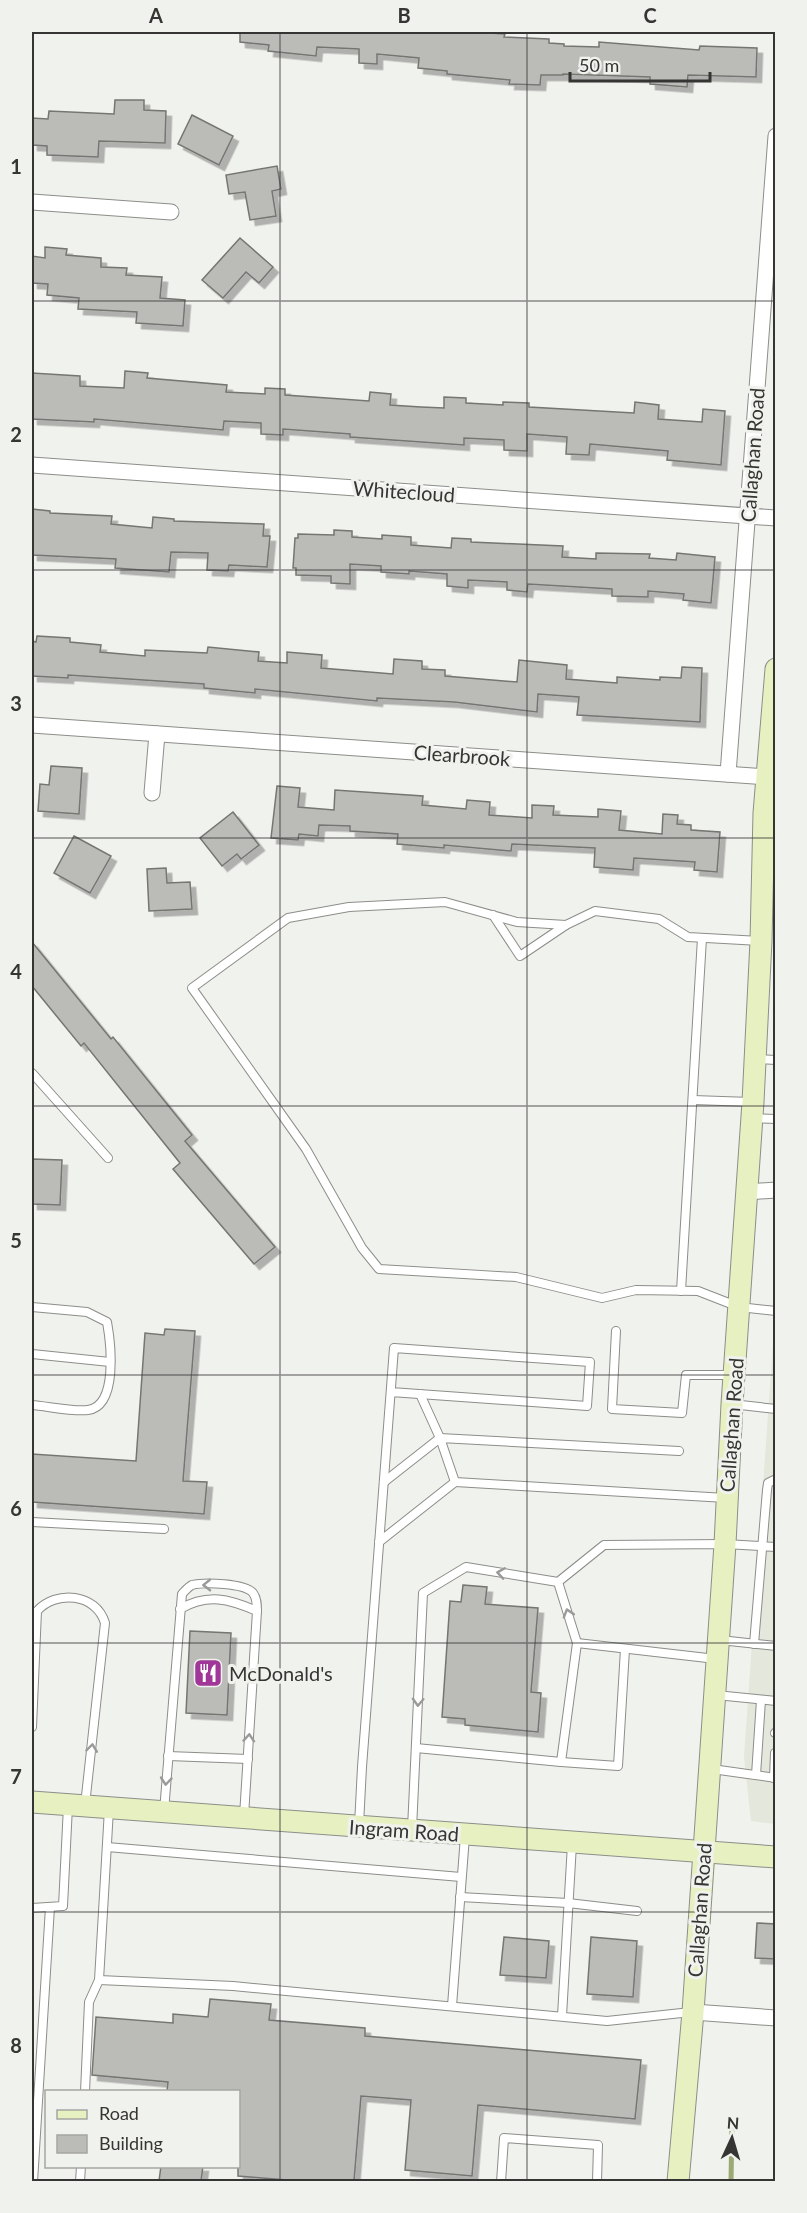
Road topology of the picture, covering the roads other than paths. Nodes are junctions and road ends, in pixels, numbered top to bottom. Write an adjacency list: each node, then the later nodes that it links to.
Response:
1 (776, 136): 5 (street, Callaghan Road)
2 (32, 202): 3 (street)
3 (171, 212)
4 (32, 465): 5 (street, Whitecloud)
5 (748, 516): 6 (street, Whitecloud); 10 (street, Callaghan Road)
6 (776, 518)
7 (776, 669): 11 (main road, Callaghan Road)
8 (32, 725): 9 (street, Clearbrook)
9 (157, 734): 10 (street, Clearbrook); 12 (street)
10 (728, 774): 11 (street, Clearbrook)
11 (771, 776): 13 (main road, Callaghan Road)
12 (152, 793)
13 (770, 812): 17 (main road, Callaghan Road)
14 (493, 915): 15 (lane); 15 (lane); 26 (lane)
15 (566, 926): 16 (lane)
16 (702, 938): 17 (lane); 20 (lane)
17 (761, 941): 18 (main road, Callaghan Road)
18 (765, 1060): 21 (main road, Callaghan Road)
19 (32, 1073): 23 (lane)
20 (693, 1100): 21 (lane); 26 (lane)
21 (752, 1110): 22 (lane); 25 (main road, Callaghan Road)
22 (776, 1119)
23 (108, 1158)
24 (776, 1190): 25 (street)
25 (747, 1192): 28 (main road, Callaghan Road)
26 (681, 1291): 28 (lane)
27 (32, 1307): 32 (lane)
28 (739, 1307): 29 (lane); 33 (main road, Callaghan Road)
29 (776, 1311)
30 (616, 1331): 33 (lane)
31 (32, 1354): 32 (lane)
32 (110, 1362): 37 (lane)
33 (734, 1375): 36 (main road, Callaghan Road)
34 (391, 1392): 35 (lane); 35 (lane); 42 (lane)
35 (420, 1394): 39 (lane)
36 (732, 1404): 38 (lane); 45 (main road, Callaghan Road)
37 (32, 1405)
38 (776, 1409)
39 (440, 1438): 40 (lane); 42 (lane); 43 (lane)
40 (679, 1451)
41 (776, 1479): 44 (lane)
42 (384, 1482): 48 (lane)
43 (455, 1482): 45 (lane); 48 (lane)
44 (771, 1490): 50 (lane)
45 (726, 1498): 49 (main road, Callaghan Road)
46 (32, 1521): 47 (lane)
47 (164, 1529)
48 (379, 1542): 77 (lane)
49 (725, 1544): 50 (lane); 52 (lane); 59 (main road, Callaghan Road)
50 (761, 1546): 51 (lane); 56 (lane)
51 (776, 1548)
52 (558, 1582): 55 (lane, one-way to 52); 64 (lane, one-way to 64)
53 (180, 1609): 54 (lane); 54 (lane, one-way to 53); 66 (lane)
54 (257, 1611): 67 (lane, one-way to 54)
55 (577, 1643): 58 (lane); 68 (lane)
56 (754, 1644): 57 (lane); 59 (lane)
57 (776, 1646)
58 (625, 1648): 59 (lane); 68 (lane)
59 (718, 1650): 60 (main road, Callaghan Road)
60 (714, 1695): 61 (lane); 69 (main road, Callaghan Road)
61 (761, 1700): 62 (lane); 70 (lane)
62 (776, 1701)
63 (32, 1727): 73 (lane, one-way to 63)
64 (416, 1748): 68 (lane); 78 (lane)
65 (775, 1753): 71 (lane)
66 (168, 1756): 67 (lane); 75 (lane, one-way to 75)
67 (248, 1759): 76 (lane)
68 (561, 1762)
69 (709, 1768): 70 (lane); 82 (main road, Callaghan Road)
70 (756, 1775): 71 (lane)
71 (775, 1778)
72 (32, 1802): 73 (main road, Ingram Road)
73 (76, 1805): 74 (main road, Ingram Road); 87 (lane)
74 (109, 1808): 75 (main road, Ingram Road); 81 (lane)
75 (164, 1812): 76 (main road, Ingram Road)
76 (244, 1818): 77 (main road, Ingram Road)
77 (359, 1826): 78 (main road, Ingram Road)
78 (412, 1830): 79 (main road, Ingram Road)
79 (465, 1834): 80 (main road, Ingram Road); 84 (lane)
80 (572, 1842): 82 (main road, Ingram Road); 86 (lane)
81 (107, 1848): 84 (lane); 90 (lane)
82 (703, 1852): 83 (main road, Ingram Road); 92 (main road, Callaghan Road)
83 (776, 1857)
84 (461, 1877): 85 (lane)
85 (460, 1897): 86 (lane); 91 (lane)
86 (568, 1903): 89 (lane); 93 (lane)
87 (50, 1907): 88 (lane); 96 (lane)
88 (32, 1908)
89 (637, 1911)
90 (99, 1980): 91 (lane); 95 (lane)
91 (452, 2006): 93 (lane)
92 (693, 2012): 93 (lane); 94 (street); 99 (main road, Callaghan Road)
93 (562, 2016)
94 (776, 2018)
95 (85, 2090)
96 (33, 2181)
97 (501, 2181): 98 (lane)
98 (597, 2181)
99 (678, 2181)

